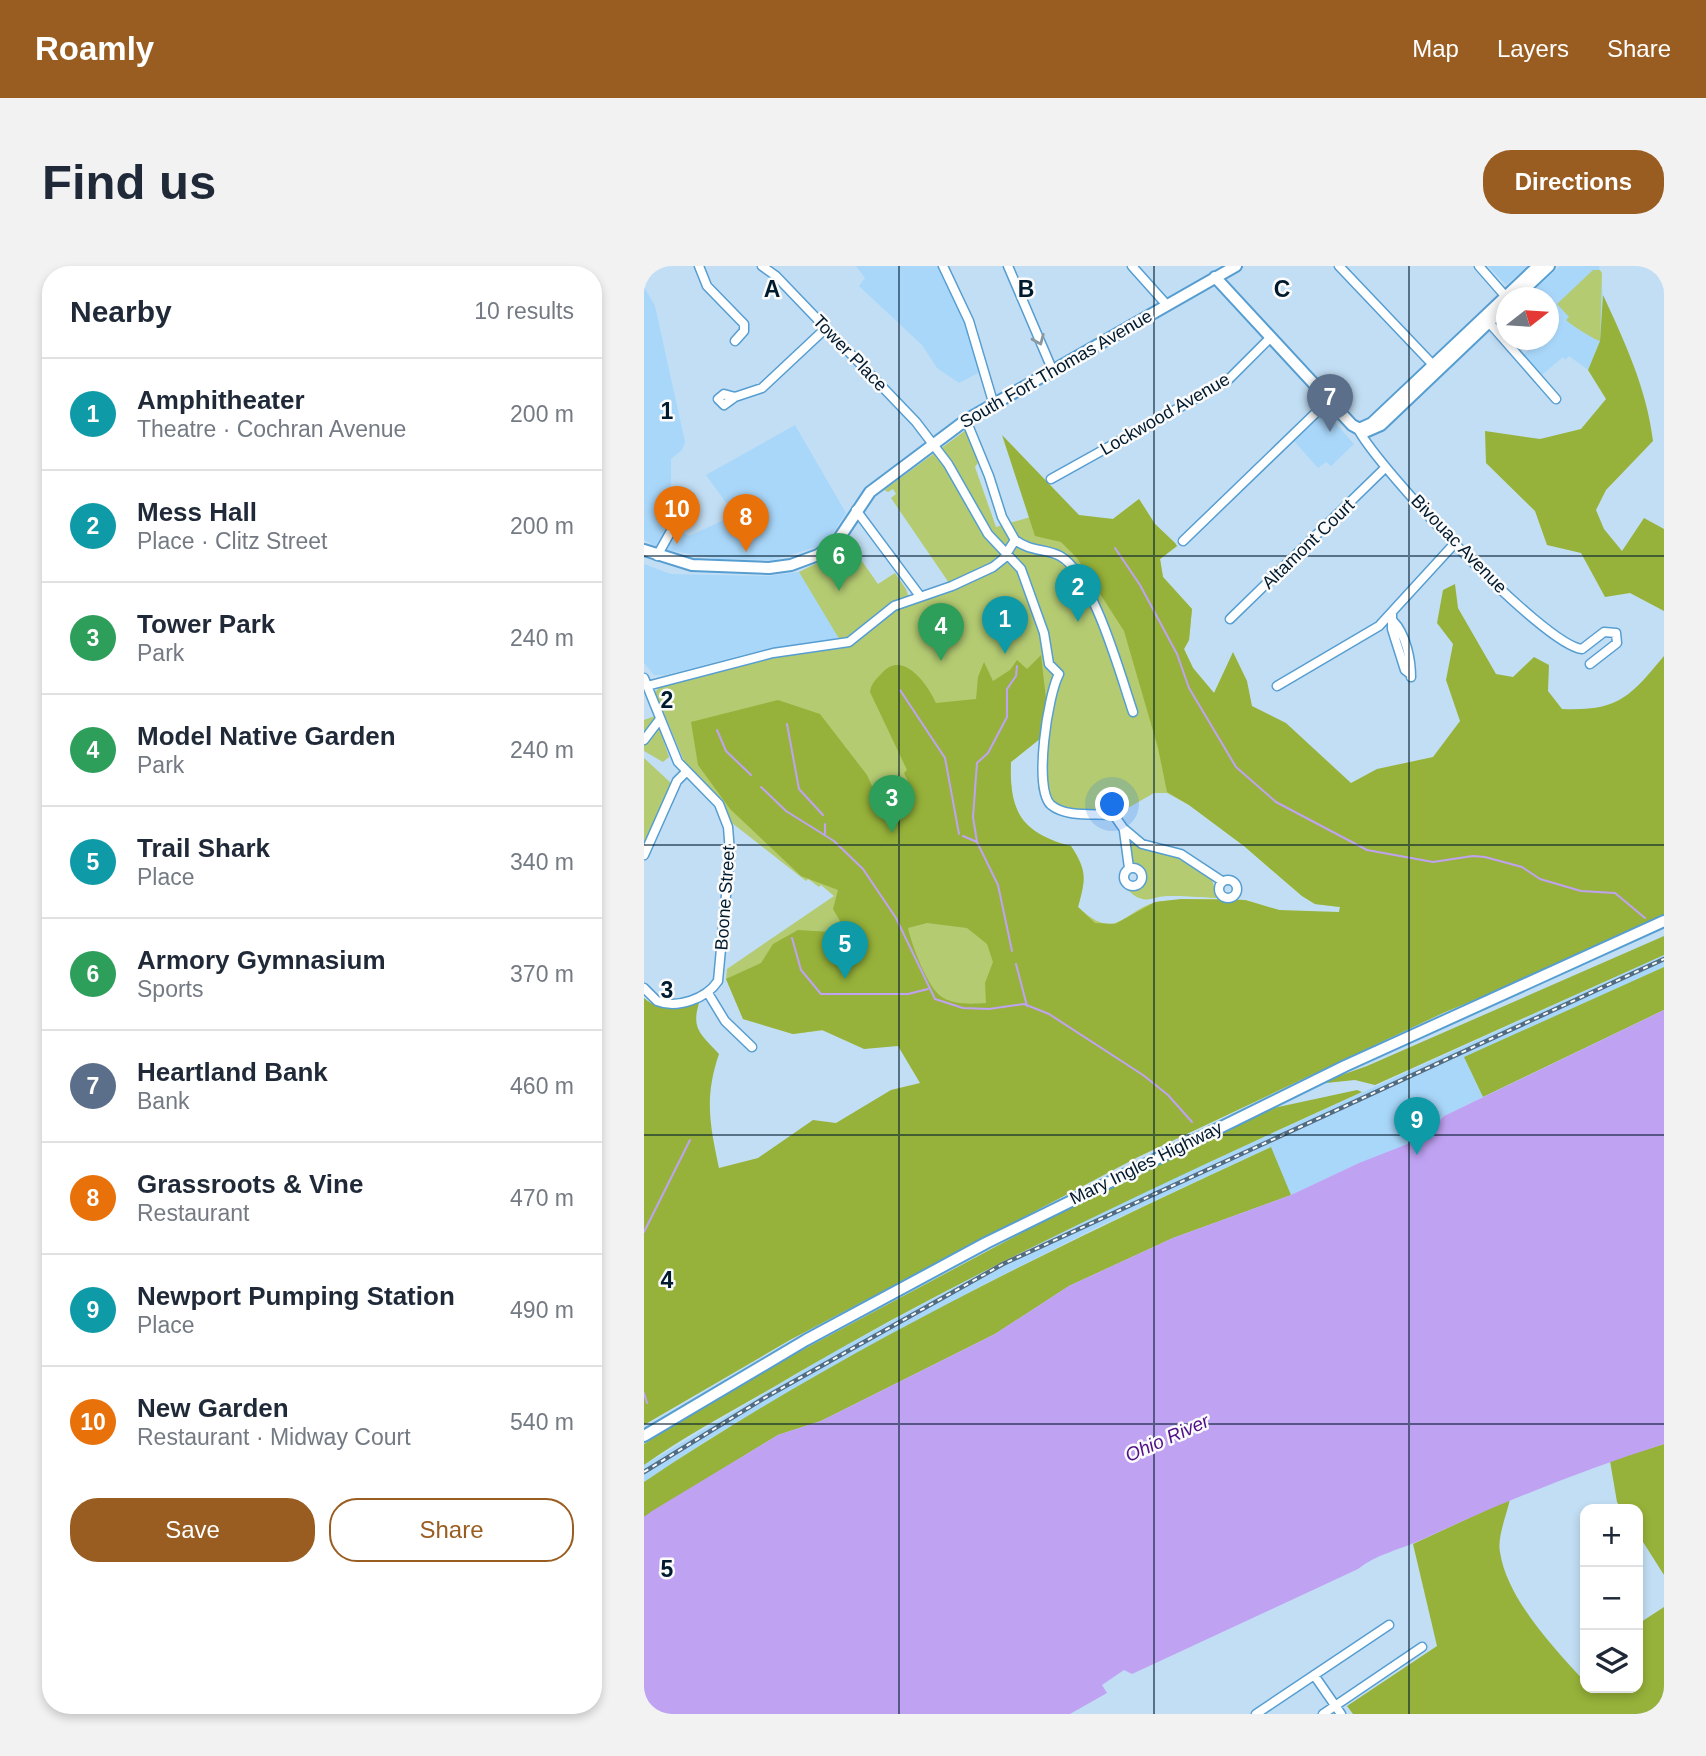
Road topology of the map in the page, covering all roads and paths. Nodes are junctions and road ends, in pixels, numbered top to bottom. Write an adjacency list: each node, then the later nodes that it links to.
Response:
1 (699, 266): 20 (street)
2 (762, 266): 18 (street, Tower Place)
3 (943, 266): 26 (street)
4 (1008, 266): 22 (street, one-way to 22)
5 (1132, 266): 15 (street)
6 (1236, 266): 11 (main road, South Fort Thomas Avenue)
7 (1339, 266): 21 (street)
8 (1479, 266): 12 (street)
9 (1538, 266): 13 (main road)
10 (1549, 266): 14 (main road)
11 (1215, 277): 15 (main road, South Fort Thomas Avenue); 19 (main road)
12 (1498, 287)
13 (1520, 287)
14 (1524, 287)
15 (1166, 304): 22 (main road, South Fort Thomas Avenue)
16 (1496, 311): 17 (main road)
17 (1487, 319): 21 (main road); 24 (street)
18 (825, 329): 23 (street); 29 (street, Tower Place)
19 (1270, 338): 25 (main road); 31 (street, Lockwood Avenue)
20 (735, 341)
21 (1436, 368): 28 (main road)
22 (1052, 369): 26 (main road, South Fort Thomas Avenue)
23 (735, 397)
24 (1556, 398)
25 (1329, 400): 28 (main road); 35 (street)
26 (993, 402): 27 (main road, South Fort Thomas Avenue)
27 (966, 420): 29 (main road, South Fort Thomas Avenue); 34 (street)
28 (1358, 429): 30 (street, Bivouac Avenue)
29 (934, 445): 33 (main road, South Fort Thomas Avenue); 38 (street, Tower Place)
30 (1385, 468): 36 (street, Bivouac Avenue); 42 (street, Altamont Court)
31 (1051, 479)
32 (690, 498): 39 (street)
33 (856, 510): 39 (main road, South Fort Thomas Avenue); 40 (street)
34 (1015, 540): 38 (street); 47 (street)
35 (1183, 541)
36 (1456, 542): 41 (street); 43 (street, Bivouac Avenue)
37 (644, 550): 39 (main road, South Fort Thomas Avenue)
38 (1005, 553): 40 (street); 51 (street, Tower Place)
39 (657, 556)
40 (920, 596): 45 (street)
41 (1393, 618): 44 (street); 46 (street)
42 (1230, 619)
43 (1590, 664)
44 (1411, 676)
45 (645, 682): 48 (street)
46 (1277, 686)
47 (1132, 712)
48 (660, 719): 49 (street); 50 (street)
49 (644, 740)
50 (685, 773): 52 (street); 57 (street, Boone Street)
51 (1123, 828): 53 (street); 54 (street)
52 (644, 855)
53 (1129, 868)
54 (1222, 881)
55 (1664, 921): 59 (main road, Mary Ingles Highway)
56 (644, 988): 57 (street)
57 (708, 993): 58 (street)
58 (752, 1047)
59 (644, 1436)
60 (1389, 1625): 62 (street)
61 (1422, 1647): 63 (street)
62 (1314, 1675): 63 (street); 64 (street)
63 (1334, 1706): 65 (street); 66 (street)
64 (1256, 1714)
65 (1323, 1714)
66 (1341, 1714)

